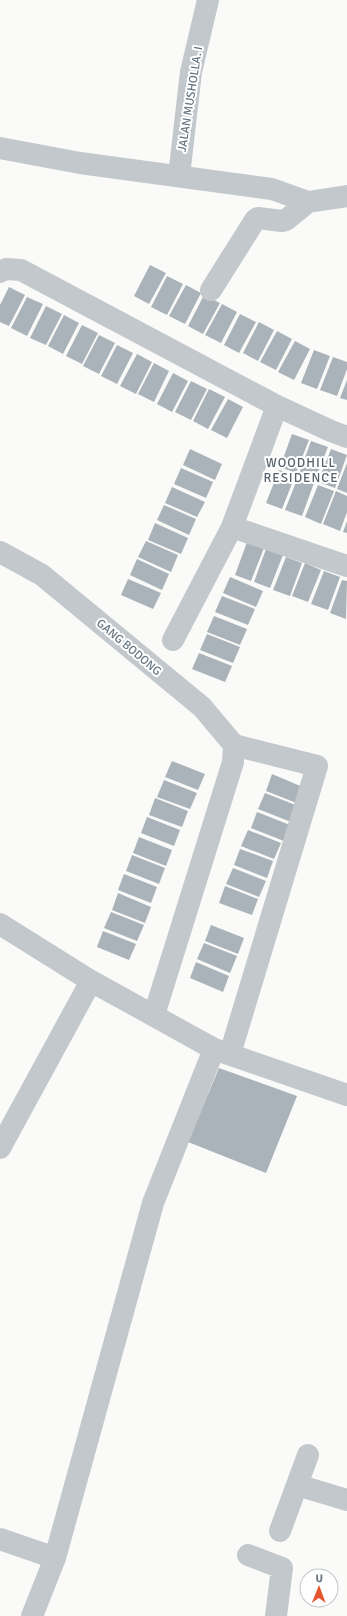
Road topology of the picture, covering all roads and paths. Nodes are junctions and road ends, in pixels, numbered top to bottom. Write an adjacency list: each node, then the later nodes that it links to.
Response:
1 (208, 0): 3 (street, JALAN MUSHOLLA. I)
2 (0, 148): 3 (street)
3 (179, 176): 5 (street)
4 (347, 196): 5 (street)
5 (308, 202): 7 (street)
6 (0, 272): 8 (street)
7 (211, 290)
8 (277, 406): 9 (street); 10 (street)
9 (347, 437)
10 (232, 527): 12 (street); 13 (street)
11 (0, 552): 14 (street, GANG BODONG)
12 (347, 566)
13 (173, 640)
14 (233, 754): 17 (street); 18 (street)
15 (0, 924): 16 (street)
16 (91, 981): 17 (street); 20 (street)
17 (154, 1015): 18 (street)
18 (222, 1052): 19 (street); 27 (street)
19 (347, 1095)
20 (0, 1148)
21 (308, 1455): 22 (street)
22 (298, 1485): 23 (street); 24 (street)
23 (347, 1500)
24 (280, 1531)
25 (0, 1539): 27 (street)
26 (248, 1555): 29 (street)
27 (55, 1558): 28 (street)
28 (32, 1616)
29 (276, 1616)

